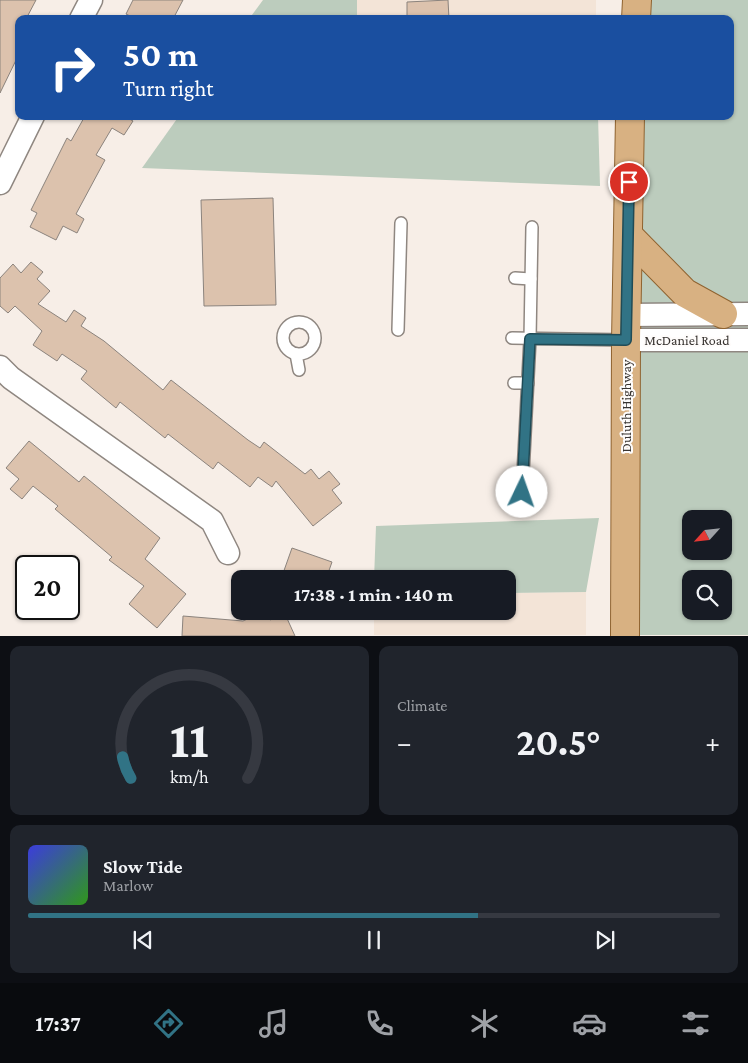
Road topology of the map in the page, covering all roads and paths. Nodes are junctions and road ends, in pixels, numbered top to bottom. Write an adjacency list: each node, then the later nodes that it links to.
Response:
1 (90, 0): 3 (street)
2 (637, 0): 4 (main road)
3 (83, 15)
4 (636, 15)
5 (31, 120): 7 (street)
6 (630, 120): 10 (main road, Duluth Highway)
7 (0, 183)
8 (401, 223): 15 (lane)
9 (532, 227): 12 (lane)
10 (628, 235): 13 (main road); 14 (main road, Duluth Highway)
11 (515, 278): 12 (lane)
12 (531, 278): 17 (lane)
13 (736, 314): 14 (street, McDaniel Road)
14 (626, 327): 17 (lane); 18 (street, McDaniel Road); 26 (main road, Duluth Highway)
15 (398, 330)
16 (512, 338): 17 (lane)
17 (530, 339): 23 (lane)
18 (748, 340)
19 (296, 354): 19 (lane); 21 (lane)
20 (0, 367): 25 (street)
21 (299, 370)
22 (514, 382): 23 (lane)
23 (528, 383): 24 (lane)
24 (522, 492)
25 (228, 553)
26 (625, 636)

